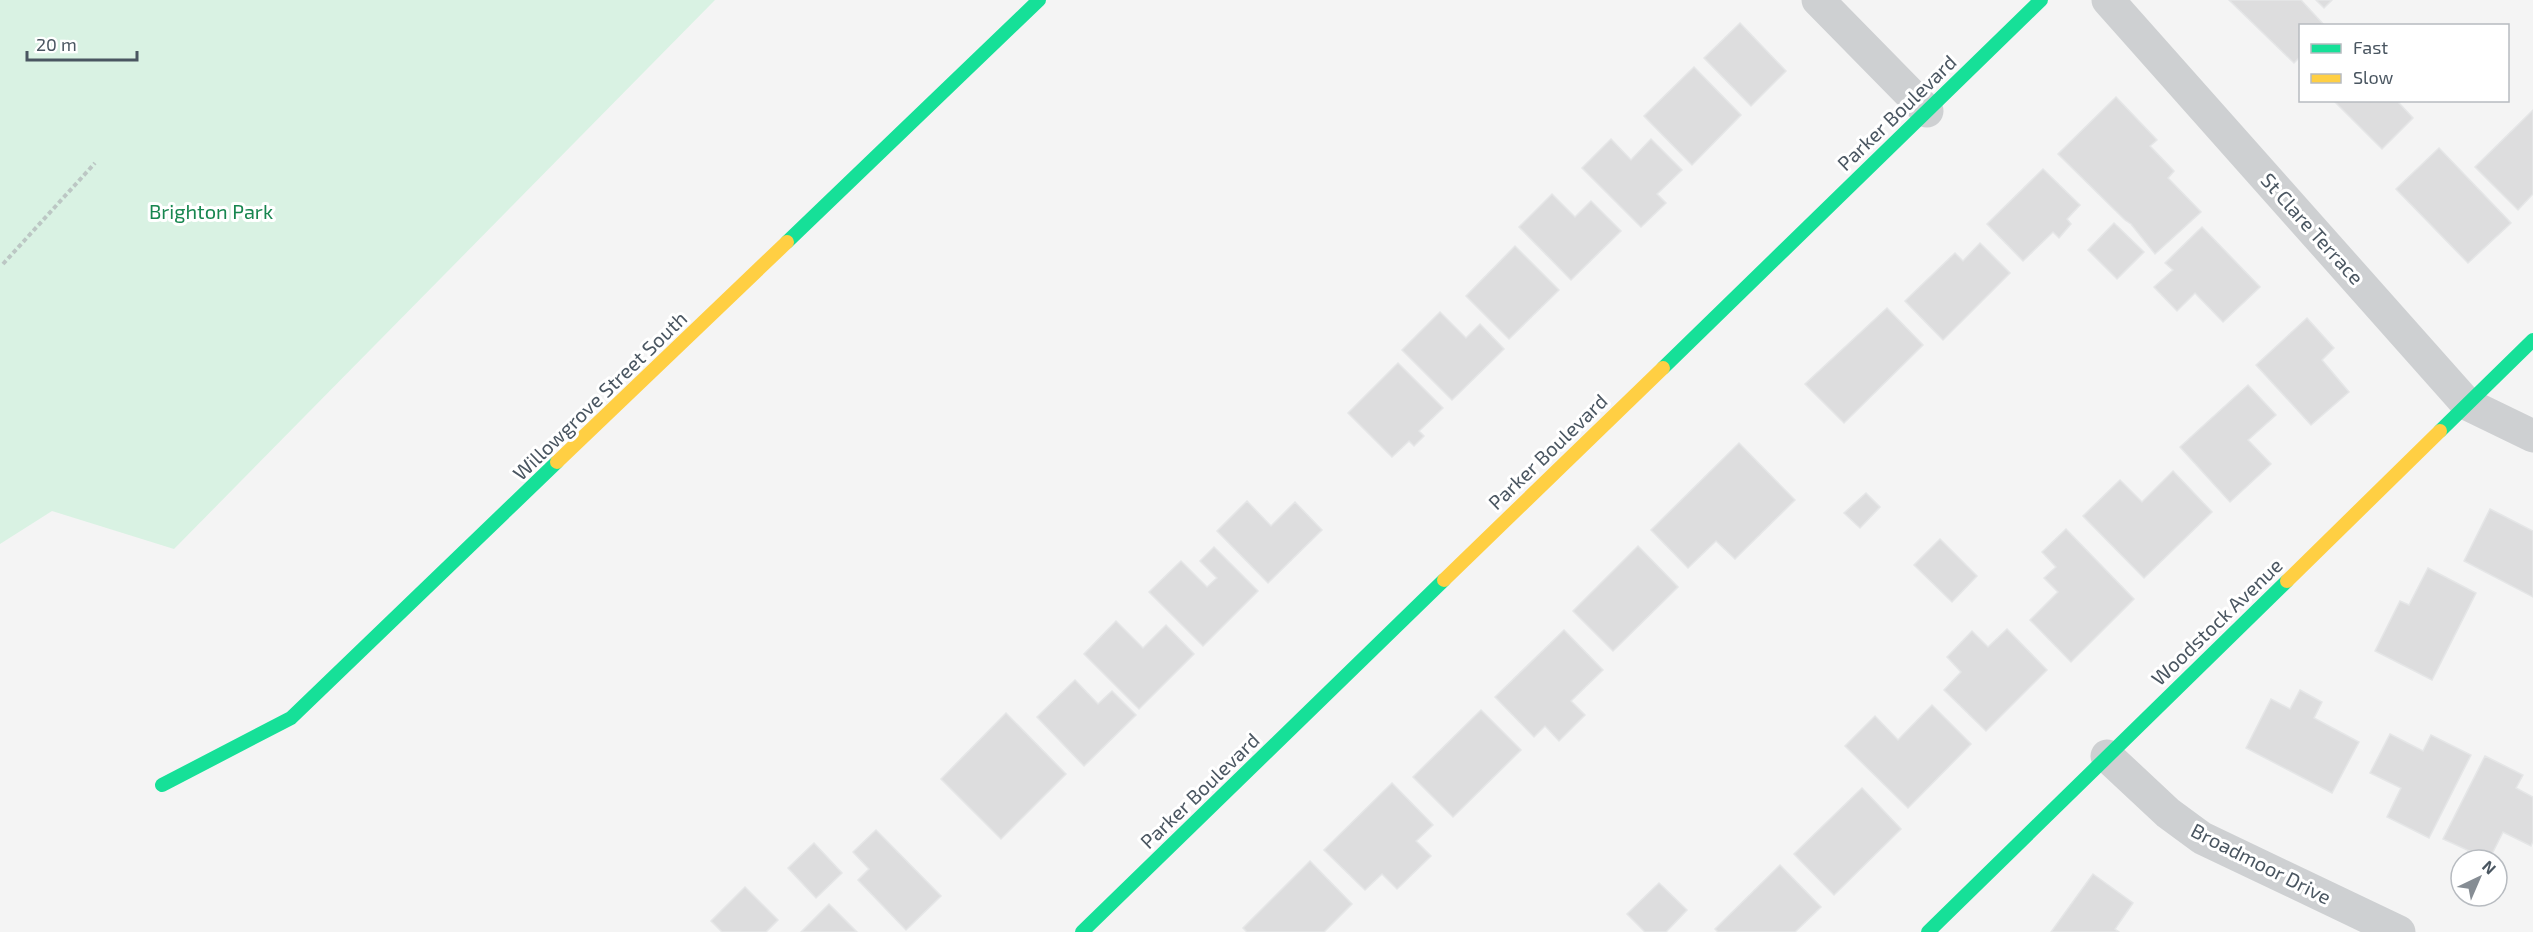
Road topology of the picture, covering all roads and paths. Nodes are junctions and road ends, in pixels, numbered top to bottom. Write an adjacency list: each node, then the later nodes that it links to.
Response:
1 (1039, 0): 12 (street, Willowgrove Street South)
2 (1818, 0): 5 (street)
3 (2041, 0): 5 (street, Parker Boulevard)
4 (2108, 0): 9 (street, St Clare Terrace)
5 (1927, 111): 13 (street, Parker Boulevard)
6 (96, 163): 7 (path)
7 (3, 264)
8 (2533, 340): 9 (street, Woodstock Avenue)
9 (2467, 404): 10 (street, St Clare Terrace); 11 (street, Woodstock Avenue)
10 (2533, 436)
11 (2108, 756): 14 (street, Woodstock Avenue); 15 (street, Broadmoor Drive)
12 (162, 785)
13 (1082, 932)
14 (1928, 932)
15 (2399, 932)

